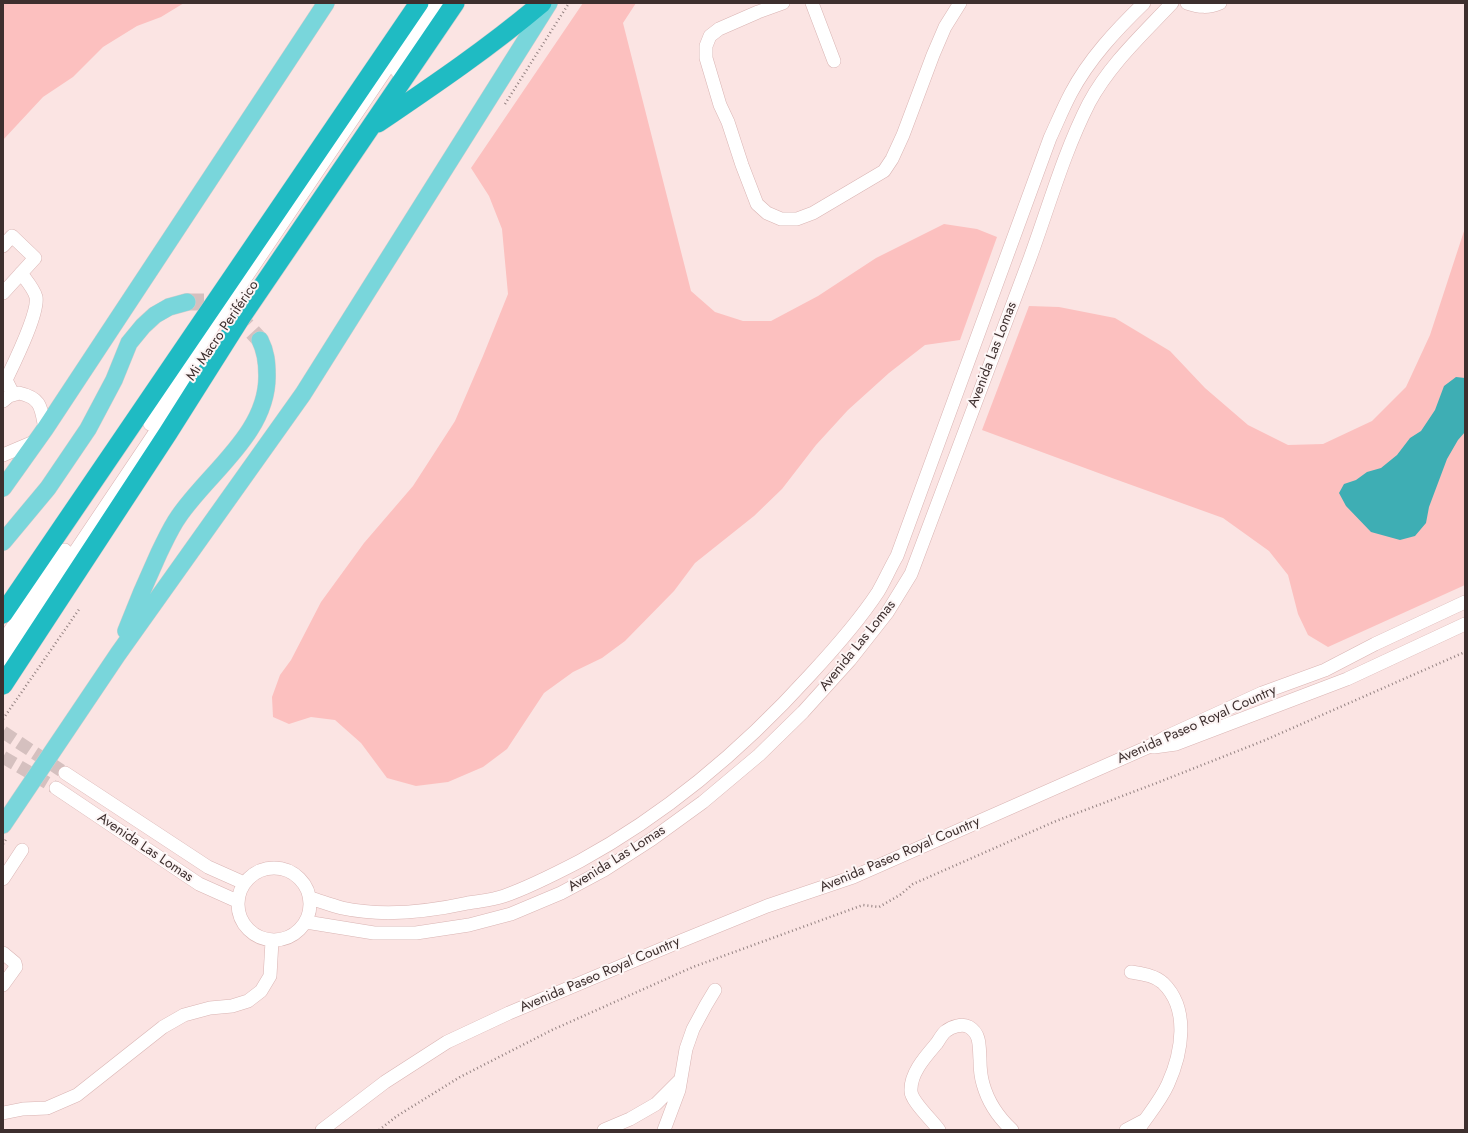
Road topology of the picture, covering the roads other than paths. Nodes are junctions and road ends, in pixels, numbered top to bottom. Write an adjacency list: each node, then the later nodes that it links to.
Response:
1 (326, 3): 25 (main road)
2 (419, 3): 30 (highway)
3 (431, 3): 32 (street, Mi Macro Periférico)
4 (443, 3): 34 (street, Mi Macro Periférico)
5 (455, 3): 16 (highway)
6 (542, 3): 16 (highway)
7 (549, 3): 33 (main road)
8 (783, 3): 10 (street)
9 (812, 3): 15 (street)
10 (960, 3)
11 (1144, 3): 17 (street, Avenida Las Lomas)
12 (1172, 3): 18 (street, Avenida Las Lomas)
13 (1187, 3): 14 (street)
14 (1220, 3)
15 (834, 60)
16 (370, 128): 35 (highway)
17 (1050, 138): 18 (street); 43 (street, Avenida Las Lomas)
18 (1070, 144): 45 (street, Avenida Las Lomas)
19 (3, 246): 20 (street)
20 (21, 273): 21 (street); 24 (street)
21 (3, 293)
22 (187, 302): 28 (main road)
23 (260, 340): 33 (main road)
24 (8, 397): 25 (street)
25 (42, 435): 26 (street); 27 (main road)
26 (3, 455)
27 (3, 488)
28 (3, 542)
29 (1465, 602): 36 (street, Avenida Paseo Royal Country)
30 (3, 614)
31 (1465, 624): 36 (street)
32 (3, 641)
33 (118, 654): 39 (main road)
34 (3, 659)
35 (3, 685)
36 (1148, 747): 54 (street, Avenida Paseo Royal Country)
37 (65, 773): 42 (street, Avenida Las Lomas)
38 (56, 788): 44 (street, Avenida Las Lomas)
39 (3, 825)
40 (22, 850): 41 (street)
41 (3, 879)
42 (244, 883): 43 (street); 44 (street)
43 (310, 898): 45 (street)
44 (237, 901): 46 (street)
45 (306, 922): 46 (street)
46 (272, 940): 52 (street)
47 (3, 953): 49 (street)
48 (1131, 972): 53 (street)
49 (3, 985)
50 (715, 990): 51 (street)
51 (681, 1079): 55 (street); 56 (street)
52 (3, 1113)
53 (1142, 1125): 59 (street)
54 (322, 1130)
55 (604, 1130)
56 (664, 1130)
57 (939, 1130): 58 (street)
58 (1012, 1130)
59 (1126, 1130)

